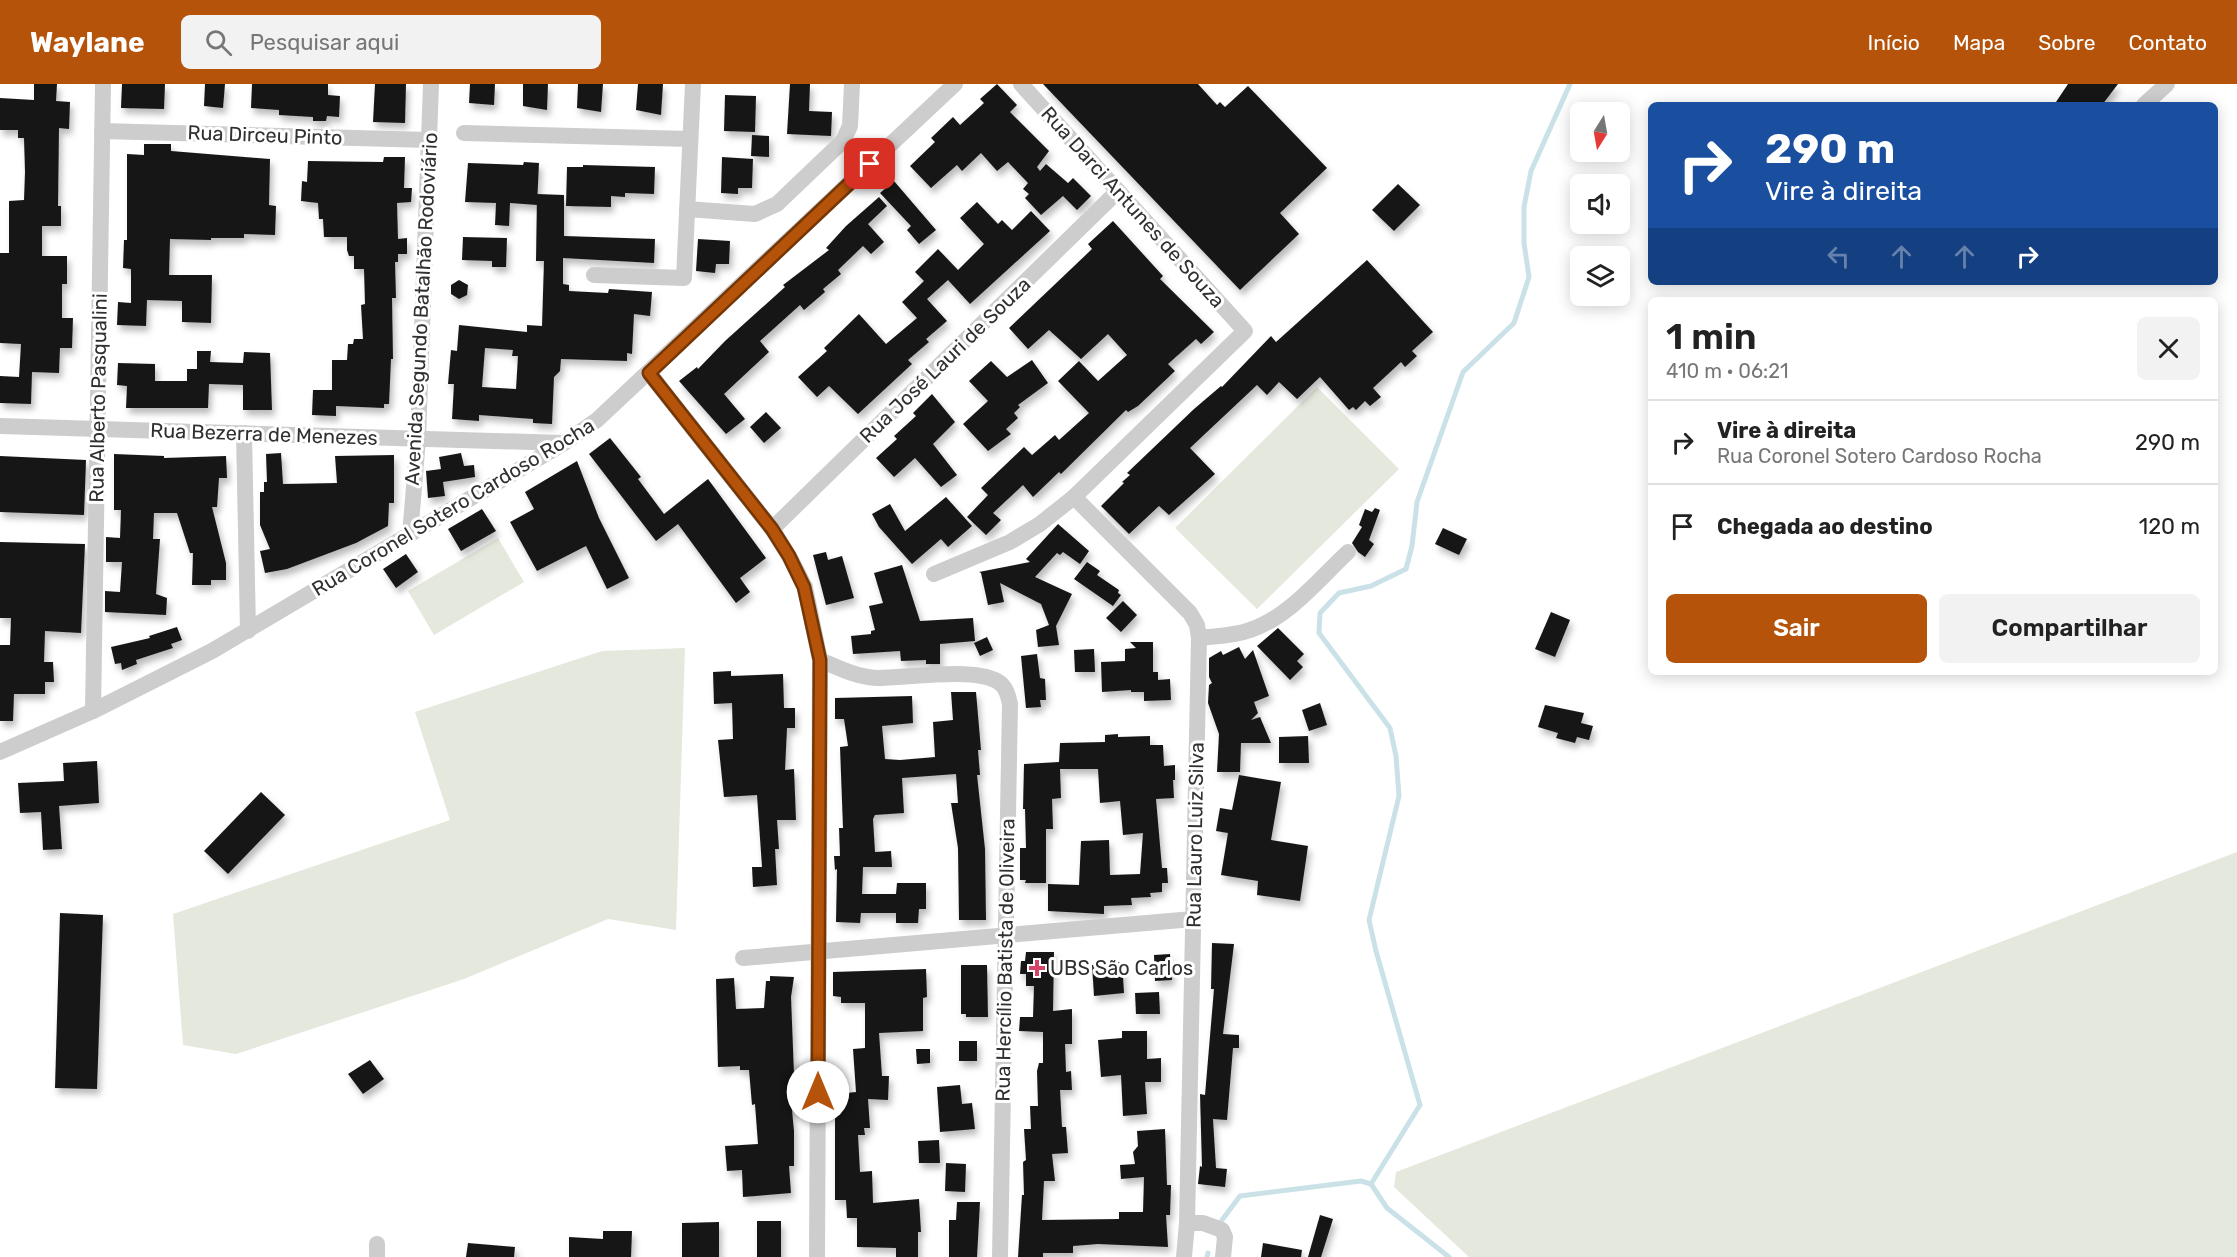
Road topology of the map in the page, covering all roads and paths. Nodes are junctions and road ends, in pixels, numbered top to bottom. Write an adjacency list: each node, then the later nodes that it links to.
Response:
1 (103, 84): 9 (street, Rua Alberto Pasqualini)
2 (431, 84): 12 (street, Avenida Segundo Batalhão Rodoviário)
3 (693, 84): 11 (street)
4 (852, 84): 14 (street)
5 (955, 84): 16 (street, Rua Coronel Sotero Cardoso Rocha)
6 (1021, 84): 13 (street, Rua Darci Antunes de Souza)
7 (2167, 84): 8 (street)
8 (2147, 102)
9 (102, 130): 12 (street, Rua Dirceu Pinto); 18 (street, Rua Alberto Pasqualini)
10 (464, 133): 11 (street)
11 (690, 139): 14 (street)
12 (429, 140): 20 (street, Avenida Segundo Batalhão Rodoviário)
13 (1118, 191): 22 (street, Rua Darci Antunes de Souza); 23 (street, Rua José Lauri de Souza)
14 (687, 209): 15 (street)
15 (594, 274)
16 (649, 373): 21 (street, Rua Coronel Sotero Cardoso Rocha); 23 (street)
17 (0, 426): 18 (street, Rua Bezerra de Menezes)
18 (97, 429): 19 (street, Rua Bezerra de Menezes); 30 (street, Rua Alberto Pasqualini)
19 (244, 433): 20 (street, Rua Bezerra de Menezes); 27 (street)
20 (418, 439): 21 (street, Rua Bezerra de Menezes); 24 (street, Avenida Segundo Batalhão Rodoviário)
21 (564, 443): 24 (street, Rua Coronel Sotero Cardoso Rocha)
22 (1074, 497): 26 (street); 28 (street, Rua Lauro Luiz Silva)
23 (772, 529): 29 (street)
24 (410, 534): 27 (street, Rua Coronel Sotero Cardoso Rocha)
25 (1348, 552): 28 (street)
26 (934, 574)
27 (248, 631): 30 (street, Rua Coronel Sotero Cardoso Rocha)
28 (1199, 638): 32 (street, Rua Lauro Luiz Silva)
29 (820, 660): 33 (street, Rua Hercílio Batista de Oliveira); 34 (street)
30 (93, 711): 31 (street, Rua Coronel Sotero Cardoso Rocha)
31 (0, 752)
32 (1193, 919): 33 (street); 36 (street, Rua Lauro Luiz Silva)
33 (1006, 935): 34 (street); 38 (street, Rua Hercílio Batista de Oliveira)
34 (819, 951): 35 (street); 37 (street)
35 (743, 958)
36 (1188, 1223): 39 (street, Rua Lauro Luiz Silva); 40 (street)
37 (817, 1257)
38 (1000, 1257)
39 (1184, 1257)
40 (1223, 1257)

